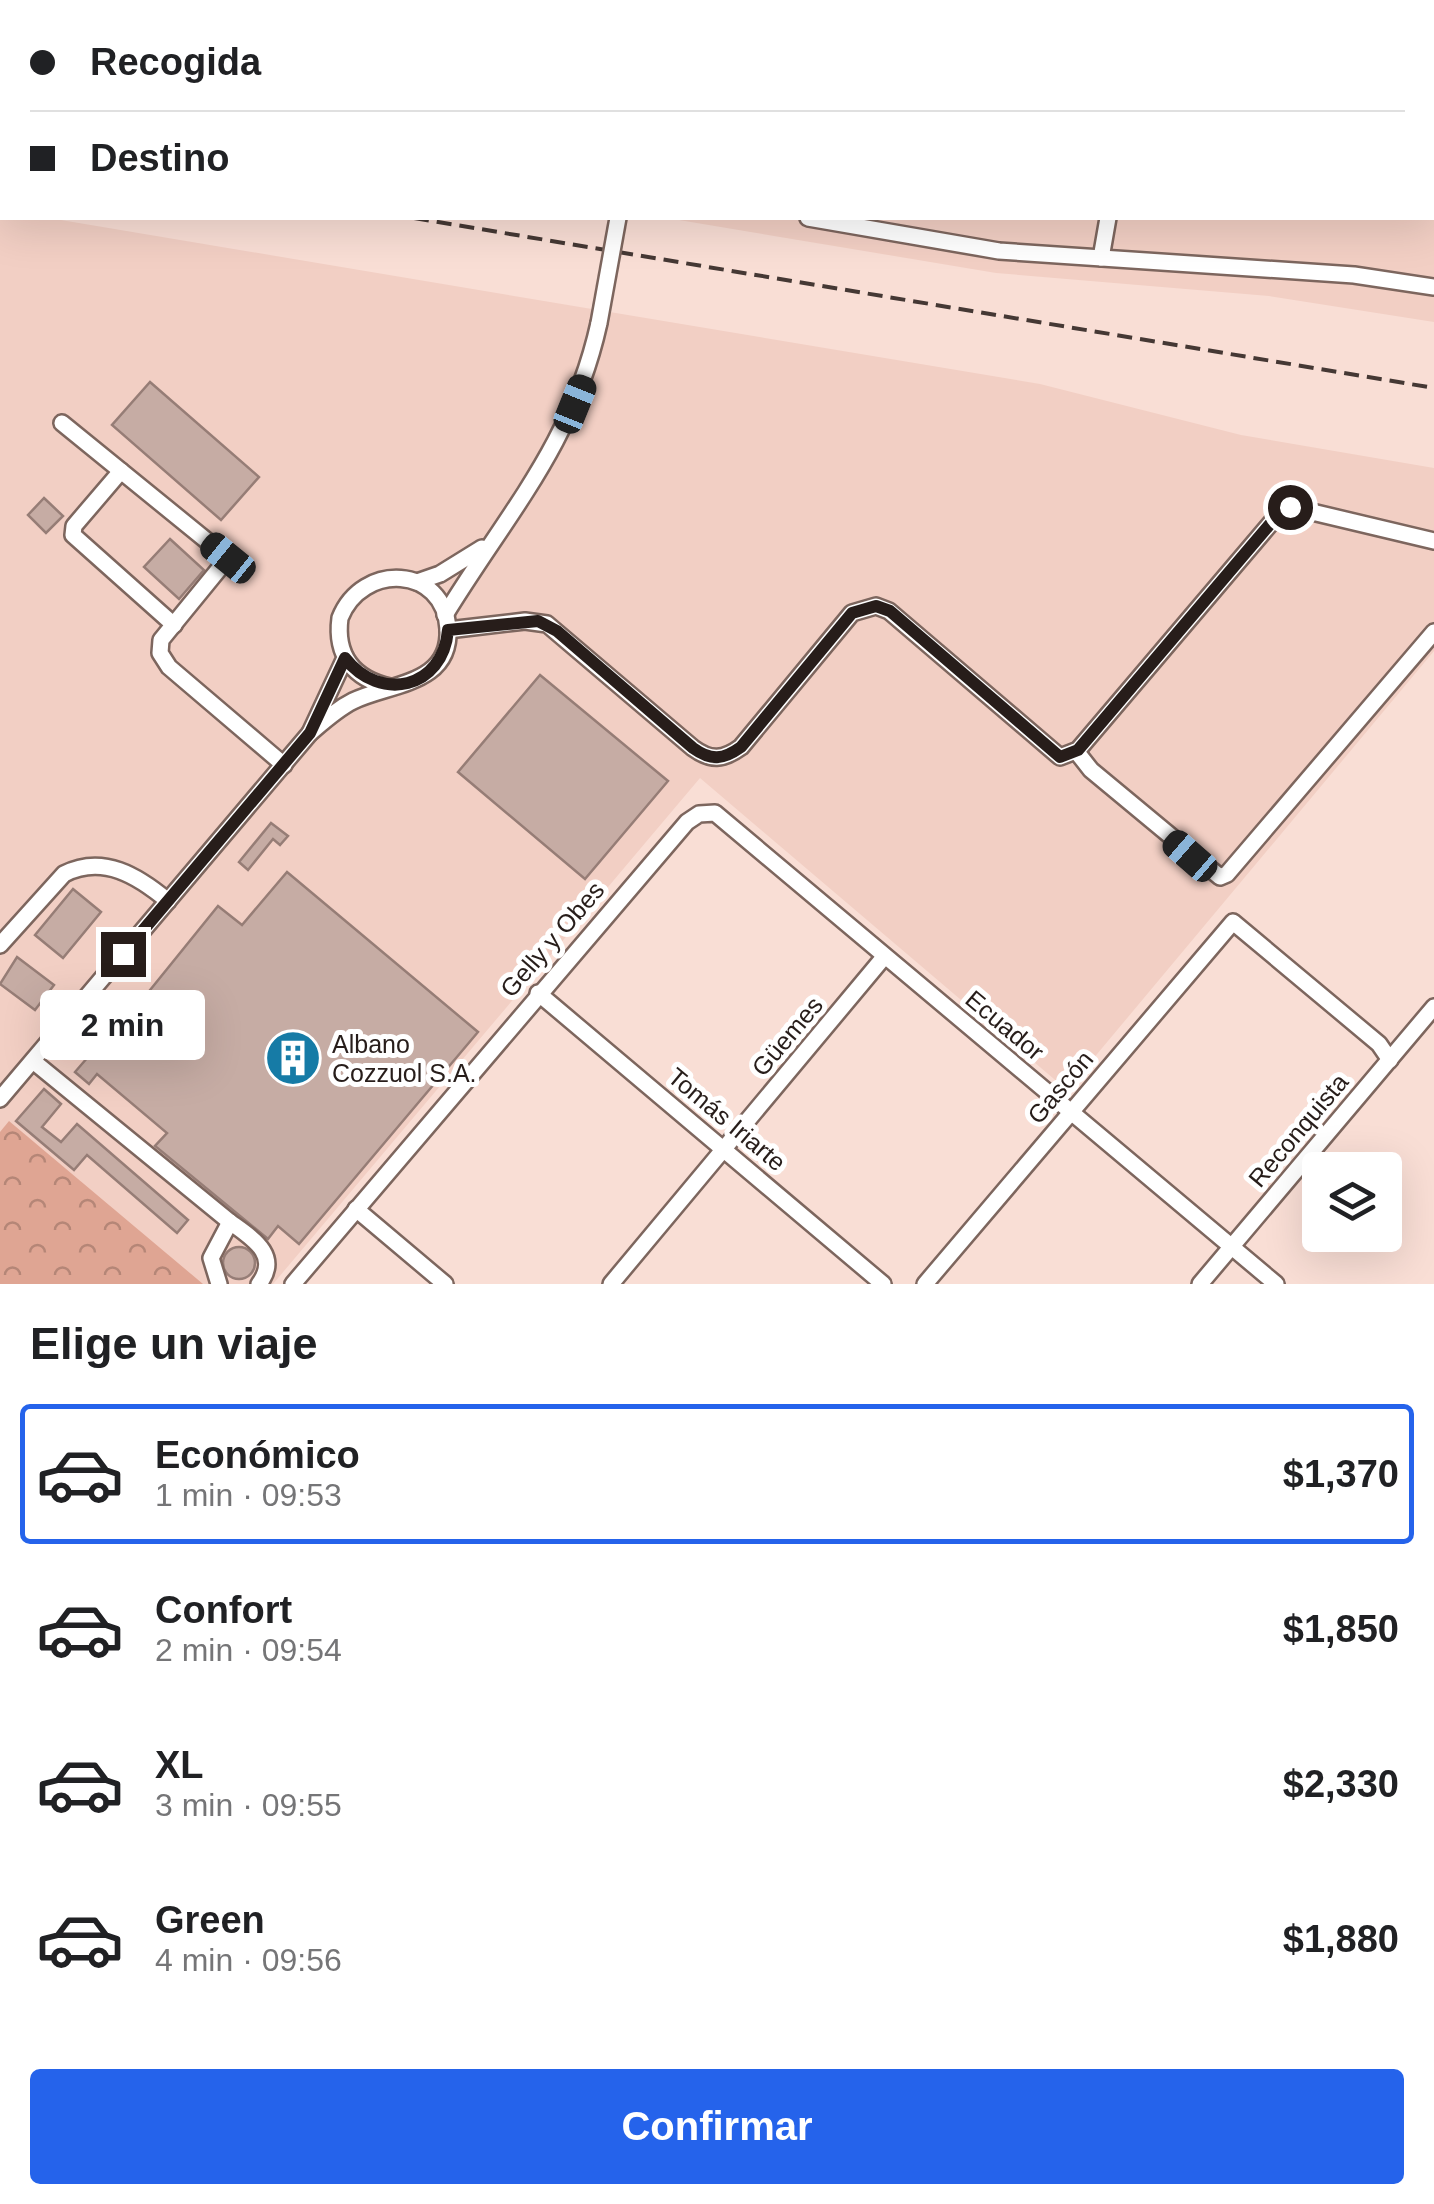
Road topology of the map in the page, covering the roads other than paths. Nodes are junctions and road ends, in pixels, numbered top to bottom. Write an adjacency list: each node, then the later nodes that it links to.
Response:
1 (618, 220): 10 (street, bridge)
2 (831, 220): 4 (street)
3 (1108, 220): 5 (street)
4 (877, 224): 5 (street)
5 (1100, 258): 6 (street)
6 (1434, 287)
7 (62, 422): 8 (street)
8 (121, 470): 13 (street); 13 (street)
9 (1434, 541): 18 (street)
10 (490, 543): 11 (street); 12 (street)
11 (416, 582): 12 (street); 15 (street)
12 (447, 622): 16 (street); 18 (street)
13 (174, 625): 19 (street)
14 (1434, 632): 18 (street)
15 (345, 658): 16 (street); 17 (street)
16 (390, 687): 17 (street)
17 (310, 733): 19 (street)
18 (1076, 751)
19 (284, 764): 21 (street)
20 (699, 814): 23 (street, Ecuador); 24 (street, Gelly y Obes)
21 (168, 902): 22 (street); 26 (street)
22 (0, 946)
23 (884, 958): 29 (street, Ecuador); 30 (street, Güemes)
24 (538, 993): 30 (street, Tomás Iriarte); 31 (street, Gelly y Obes)
25 (1434, 1007): 27 (street, Reconquista)
26 (33, 1060): 28 (street); 32 (street)
27 (1390, 1060): 29 (street, Gascón); 33 (street, Reconquista)
28 (2, 1092)
29 (1071, 1112): 33 (street, Ecuador); 40 (street, Gascón)
30 (725, 1150): 38 (street, Güemes); 39 (street, Tomás Iriarte)
31 (356, 1210): 36 (street, Gelly y Obes); 37 (street)
32 (230, 1222): 34 (street); 35 (street)
33 (1232, 1247): 41 (street, Reconquista); 42 (street, Ecuador)
34 (219, 1284)
35 (259, 1284)
36 (293, 1284)
37 (445, 1284)
38 (611, 1284)
39 (883, 1284)
40 (924, 1284)
41 (1200, 1284)
42 (1276, 1284)

